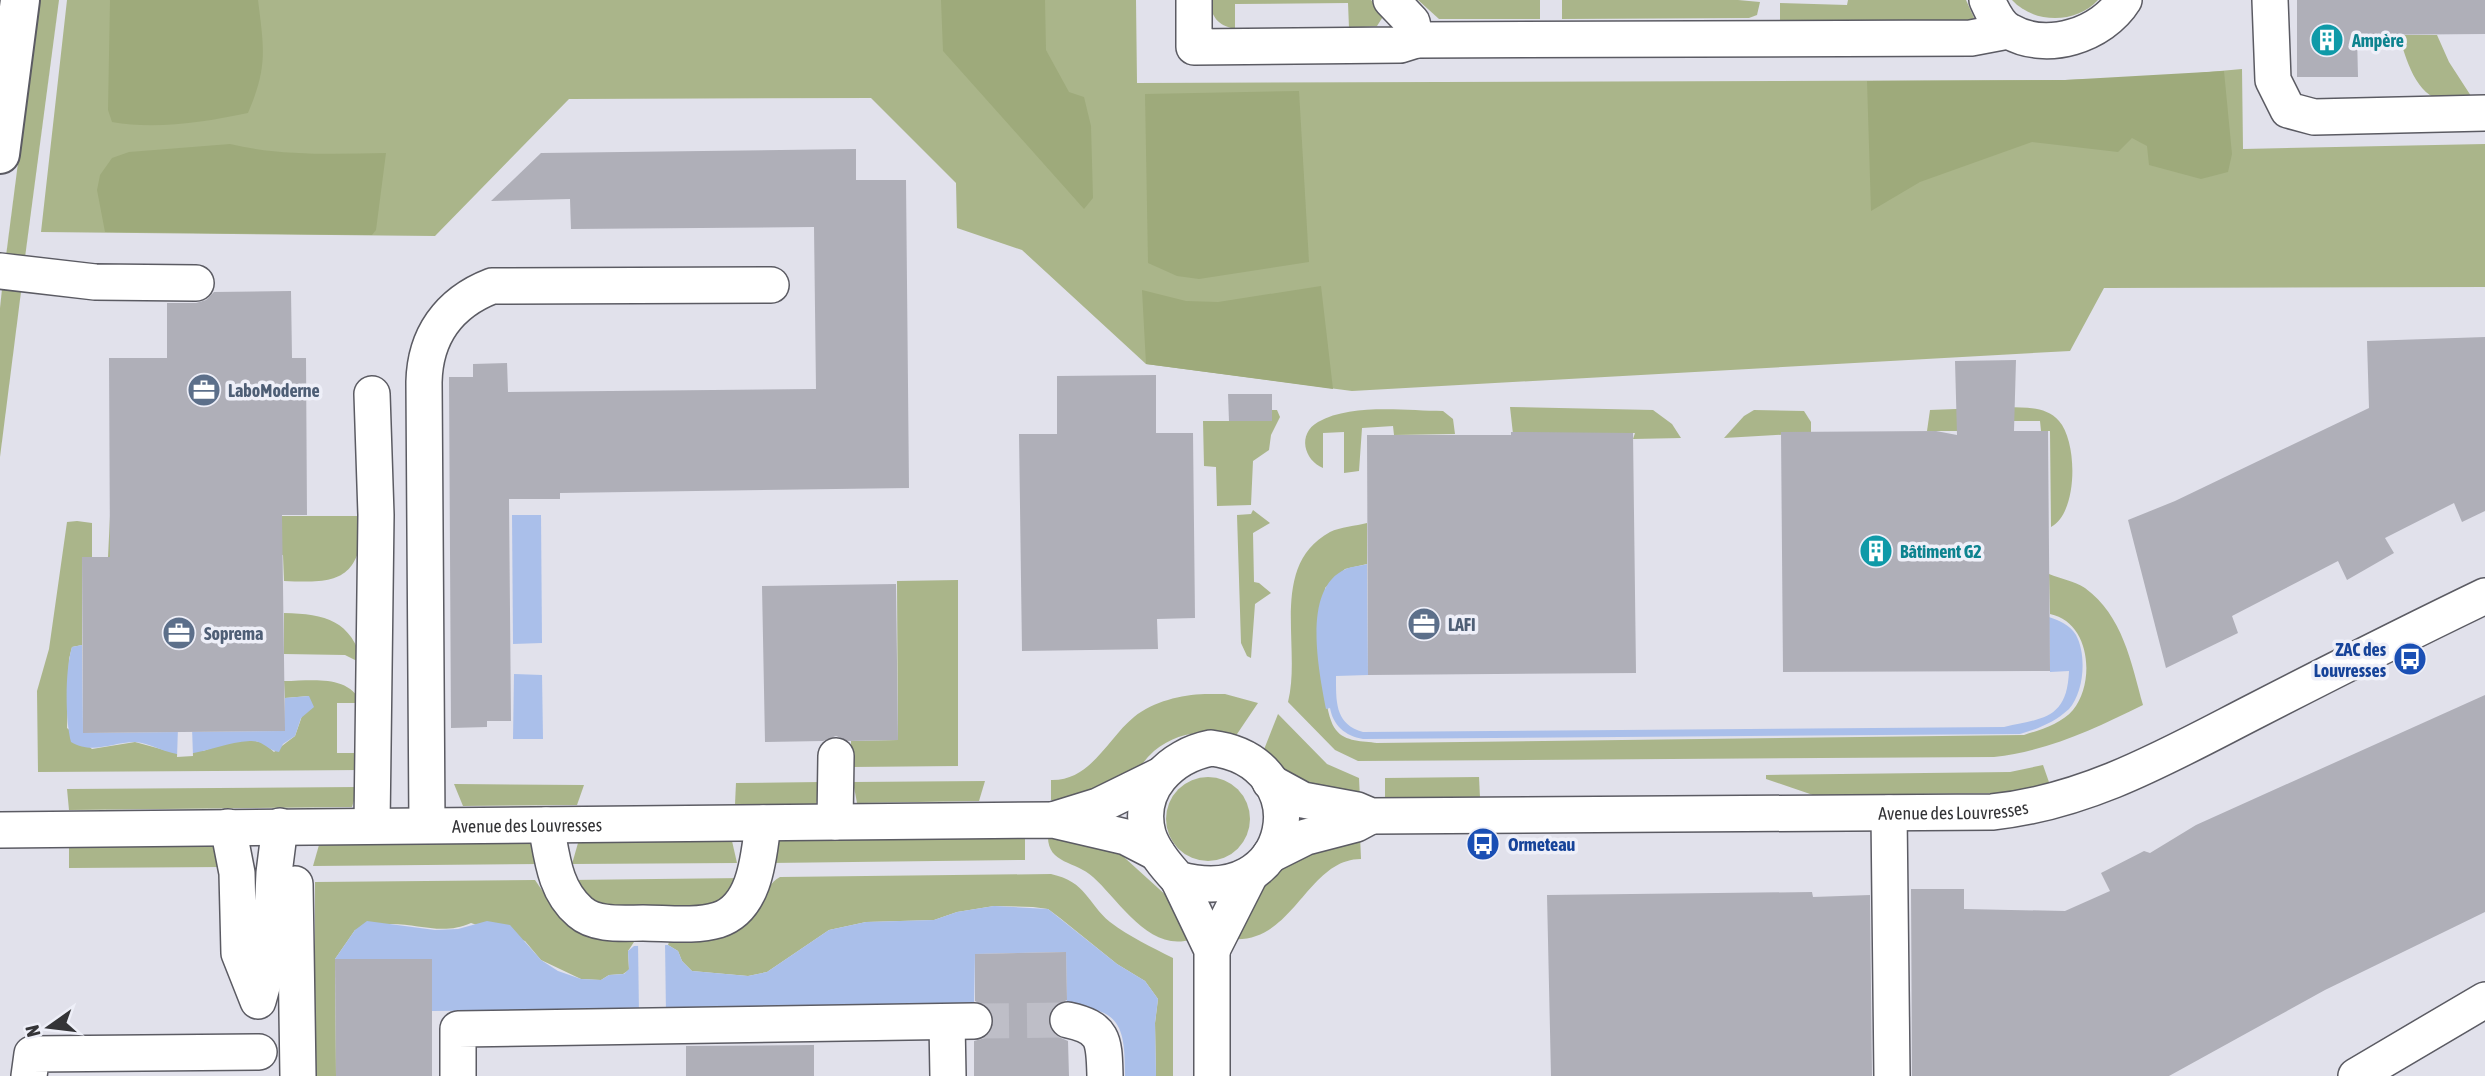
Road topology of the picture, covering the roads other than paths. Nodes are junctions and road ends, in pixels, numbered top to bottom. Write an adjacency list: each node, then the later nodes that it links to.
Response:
1 (20, 0): 10 (main road)
2 (1194, 0): 8 (street)
3 (1391, 0): 8 (street)
4 (1987, 0): 7 (street)
5 (2124, 0): 7 (street)
6 (2270, 0): 9 (street)
7 (2008, 31): 8 (street)
8 (1416, 40)
9 (2485, 113)
10 (0, 154)
11 (0, 271): 12 (street)
12 (196, 283)
13 (771, 285): 25 (street)
14 (372, 394): 24 (street)
15 (2485, 596): 19 (street, Avenue des Louvresses)
16 (836, 756): 22 (street)
17 (1161, 775): 18 (street); 21 (street, Avenue des Louvresses); 31 (street)
18 (1270, 782): 20 (street, Avenue des Louvresses); 30 (street)
19 (1889, 813): 20 (street, Avenue des Louvresses); 43 (street)
20 (1371, 816): 30 (street, Avenue des Louvresses)
21 (1053, 820): 22 (street, Avenue des Louvresses); 31 (street, Avenue des Louvresses)
22 (835, 822): 23 (street, Avenue des Louvresses)
23 (763, 823): 26 (street, Avenue des Louvresses); 26 (street)
24 (372, 825): 25 (street, Avenue des Louvresses); 27 (street, Avenue des Louvresses)
25 (427, 825): 26 (street, Avenue des Louvresses)
26 (546, 825)
27 (287, 826): 28 (street, Avenue des Louvresses); 34 (street); 38 (street)
28 (228, 827): 29 (street, Avenue des Louvresses); 34 (street)
29 (0, 830)
30 (1260, 865): 31 (street); 32 (street)
31 (1168, 866): 32 (street)
32 (1212, 950): 42 (street)
33 (2485, 1000): 44 (street)
34 (258, 1001): 36 (street)
35 (1068, 1020): 41 (street)
36 (260, 1064): 37 (street)
37 (29, 1076)
38 (298, 1076)
39 (458, 1076): 40 (street)
40 (947, 1076)
41 (1105, 1076)
42 (1212, 1076)
43 (1892, 1076)
44 (2356, 1076)

